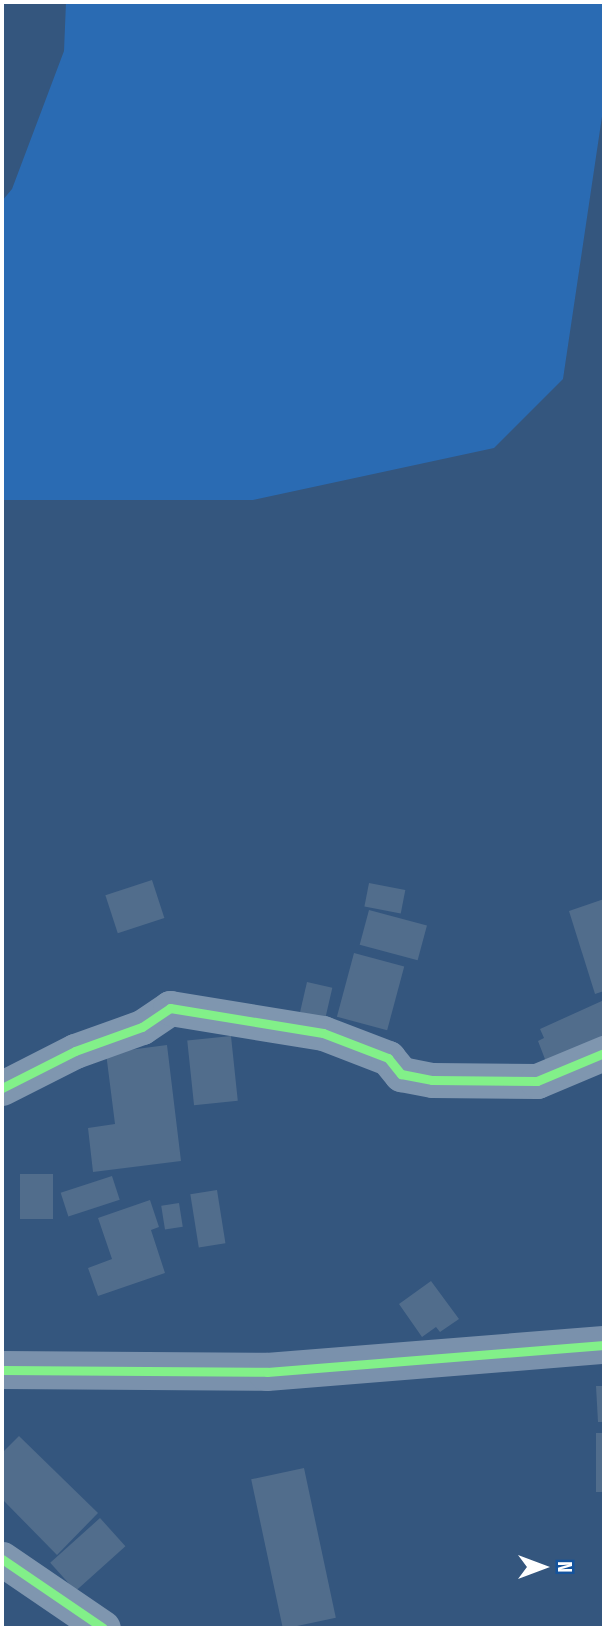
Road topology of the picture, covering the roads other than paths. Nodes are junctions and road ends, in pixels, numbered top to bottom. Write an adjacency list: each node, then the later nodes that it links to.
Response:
1 (604, 1053): 2 (street)
2 (2, 1088)
3 (604, 1345): 4 (street)
4 (2, 1370)
5 (2, 1559): 6 (street)
6 (103, 1628)

